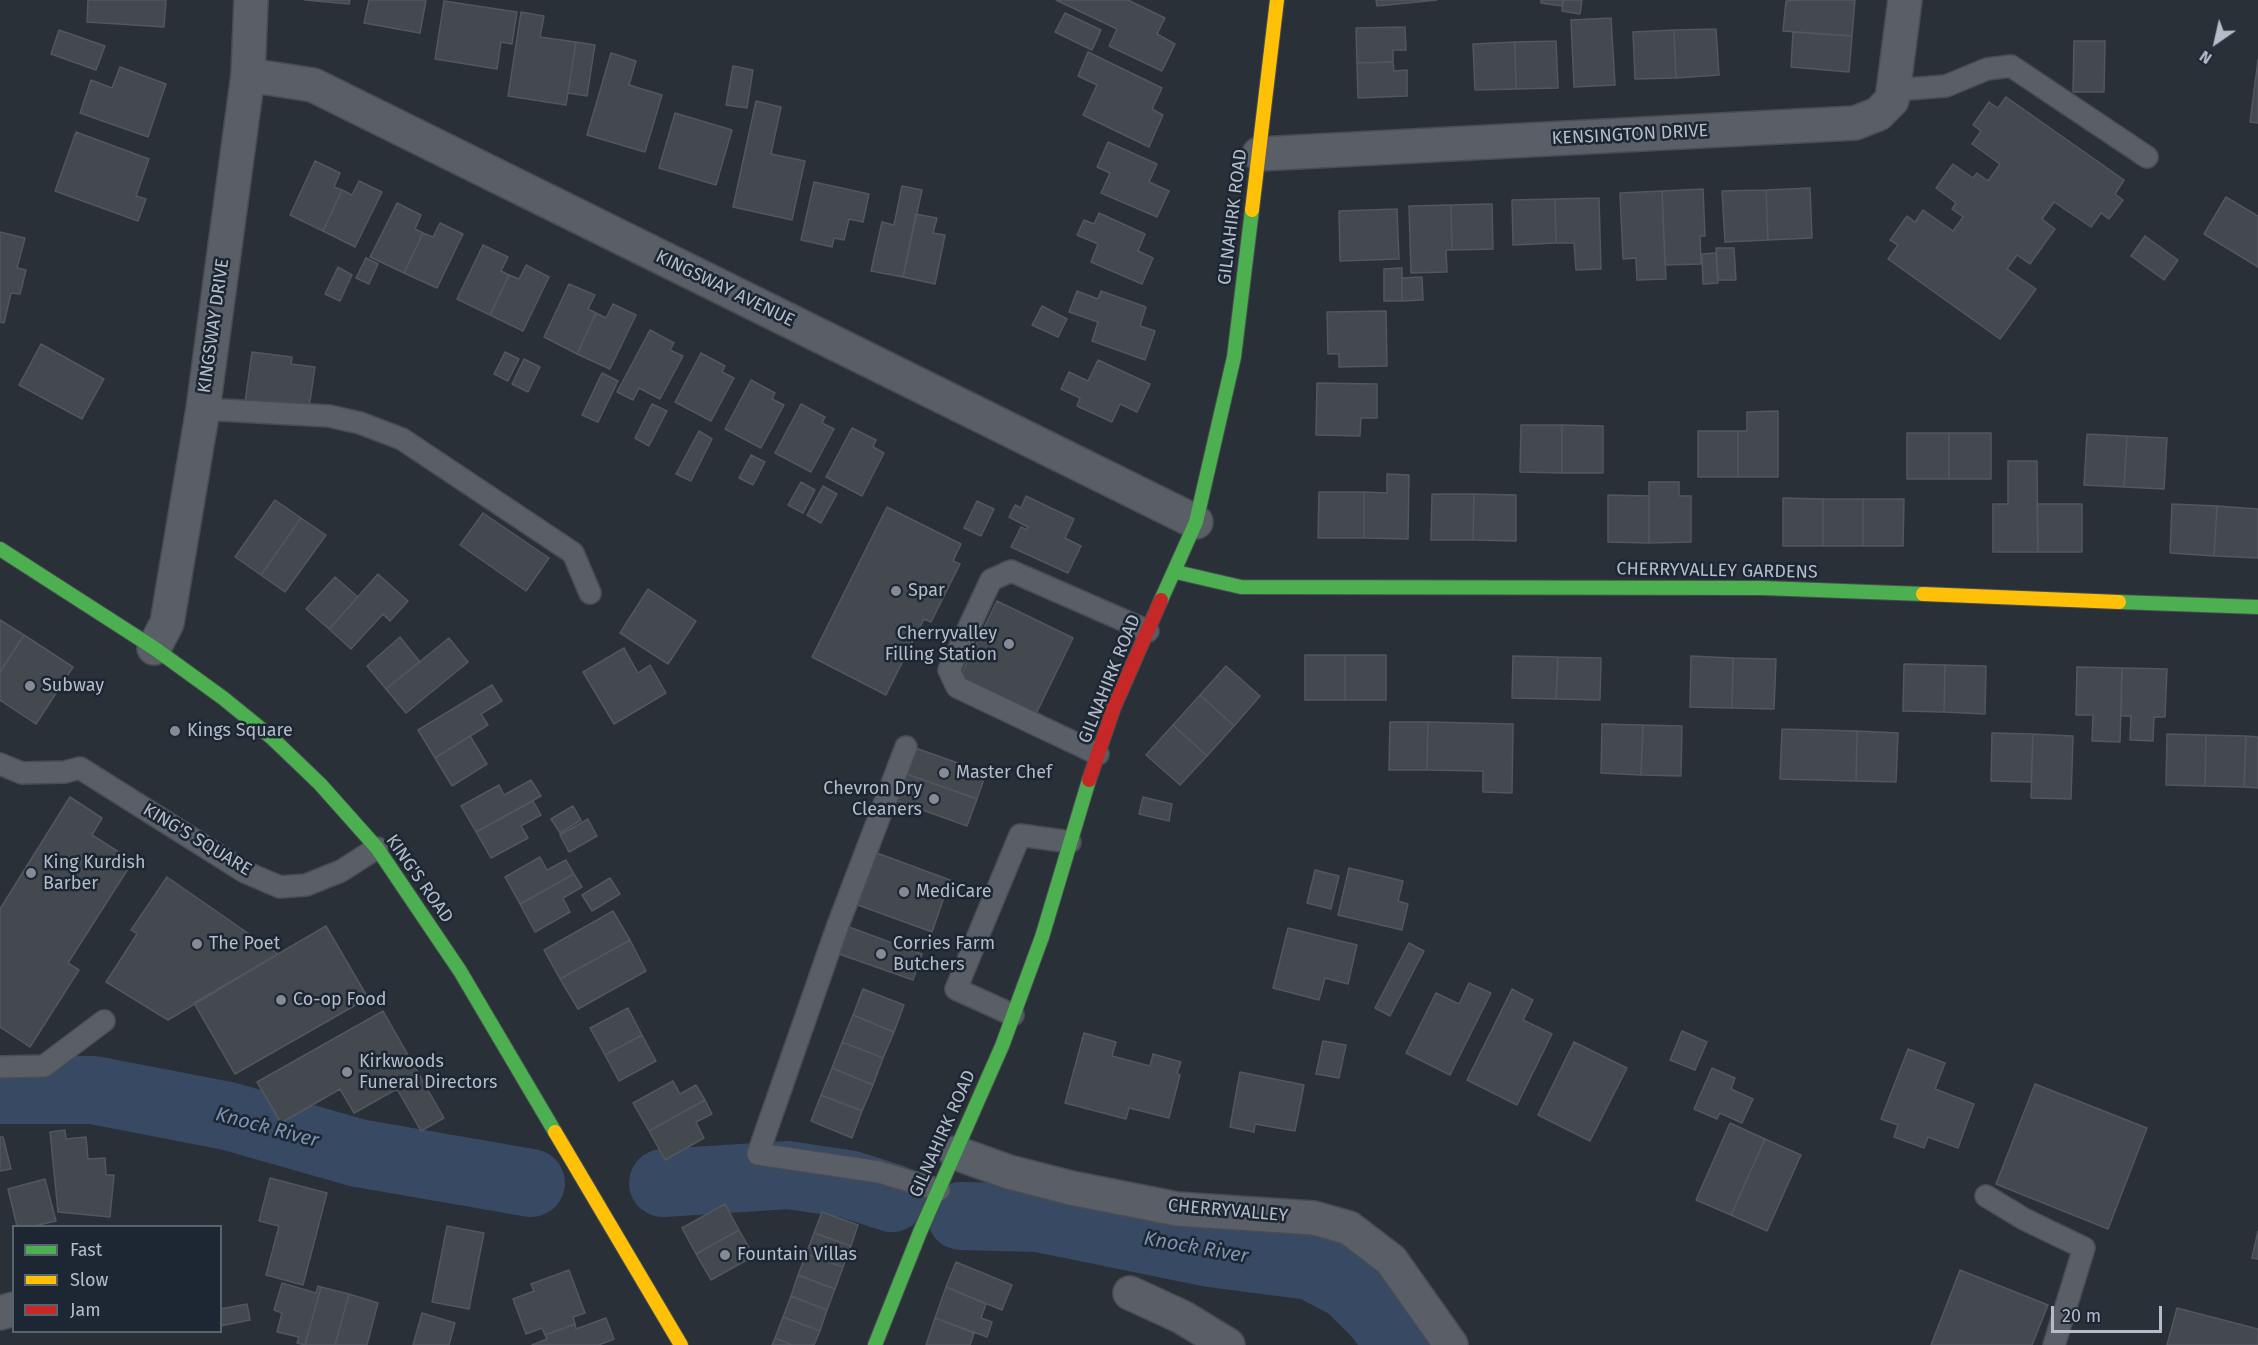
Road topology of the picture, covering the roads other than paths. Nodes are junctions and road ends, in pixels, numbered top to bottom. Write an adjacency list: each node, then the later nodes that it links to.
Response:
1 (251, 0): 4 (street, KINGSWAY DRIVE)
2 (1277, 0): 6 (street, GILNAHIRK ROAD)
3 (1905, 0): 5 (street, KENSINGTON DRIVE)
4 (248, 75): 8 (street, KINGSWAY DRIVE); 9 (street, KINGSWAY AVENUE)
5 (1895, 90): 6 (street, KENSINGTON DRIVE); 7 (lane)
6 (1259, 154): 9 (street, GILNAHIRK ROAD)
7 (2147, 156)
8 (203, 409): 12 (lane); 15 (street, KINGSWAY DRIVE)
9 (1196, 522): 11 (street, GILNAHIRK ROAD)
10 (0, 549): 15 (street, KING'S ROAD)
11 (1176, 572): 13 (street, CHERRYVALLEY GARDENS); 14 (street, GILNAHIRK ROAD)
12 (590, 593)
13 (2258, 607)
14 (1148, 631): 17 (street, GILNAHIRK ROAD); 17 (lane)
15 (154, 648): 20 (street, KING'S ROAD)
16 (906, 747): 25 (lane)
17 (1098, 754): 19 (street, GILNAHIRK ROAD)
18 (0, 764): 20 (lane, KING'S SQUARE)
19 (1070, 842): 21 (street, GILNAHIRK ROAD); 21 (lane)
20 (377, 848): 28 (street, KING'S ROAD)
21 (1013, 1015): 24 (street, GILNAHIRK ROAD)
22 (104, 1021): 23 (lane)
23 (0, 1067)
24 (956, 1153): 25 (street, GILNAHIRK ROAD); 31 (street, CHERRYVALLEY)
25 (939, 1190): 29 (street, GILNAHIRK ROAD)
26 (1986, 1196): 32 (lane)
27 (1130, 1293): 30 (street)
28 (681, 1345)
29 (875, 1345)
30 (1228, 1345)
31 (1451, 1345)
32 (2054, 1345)

